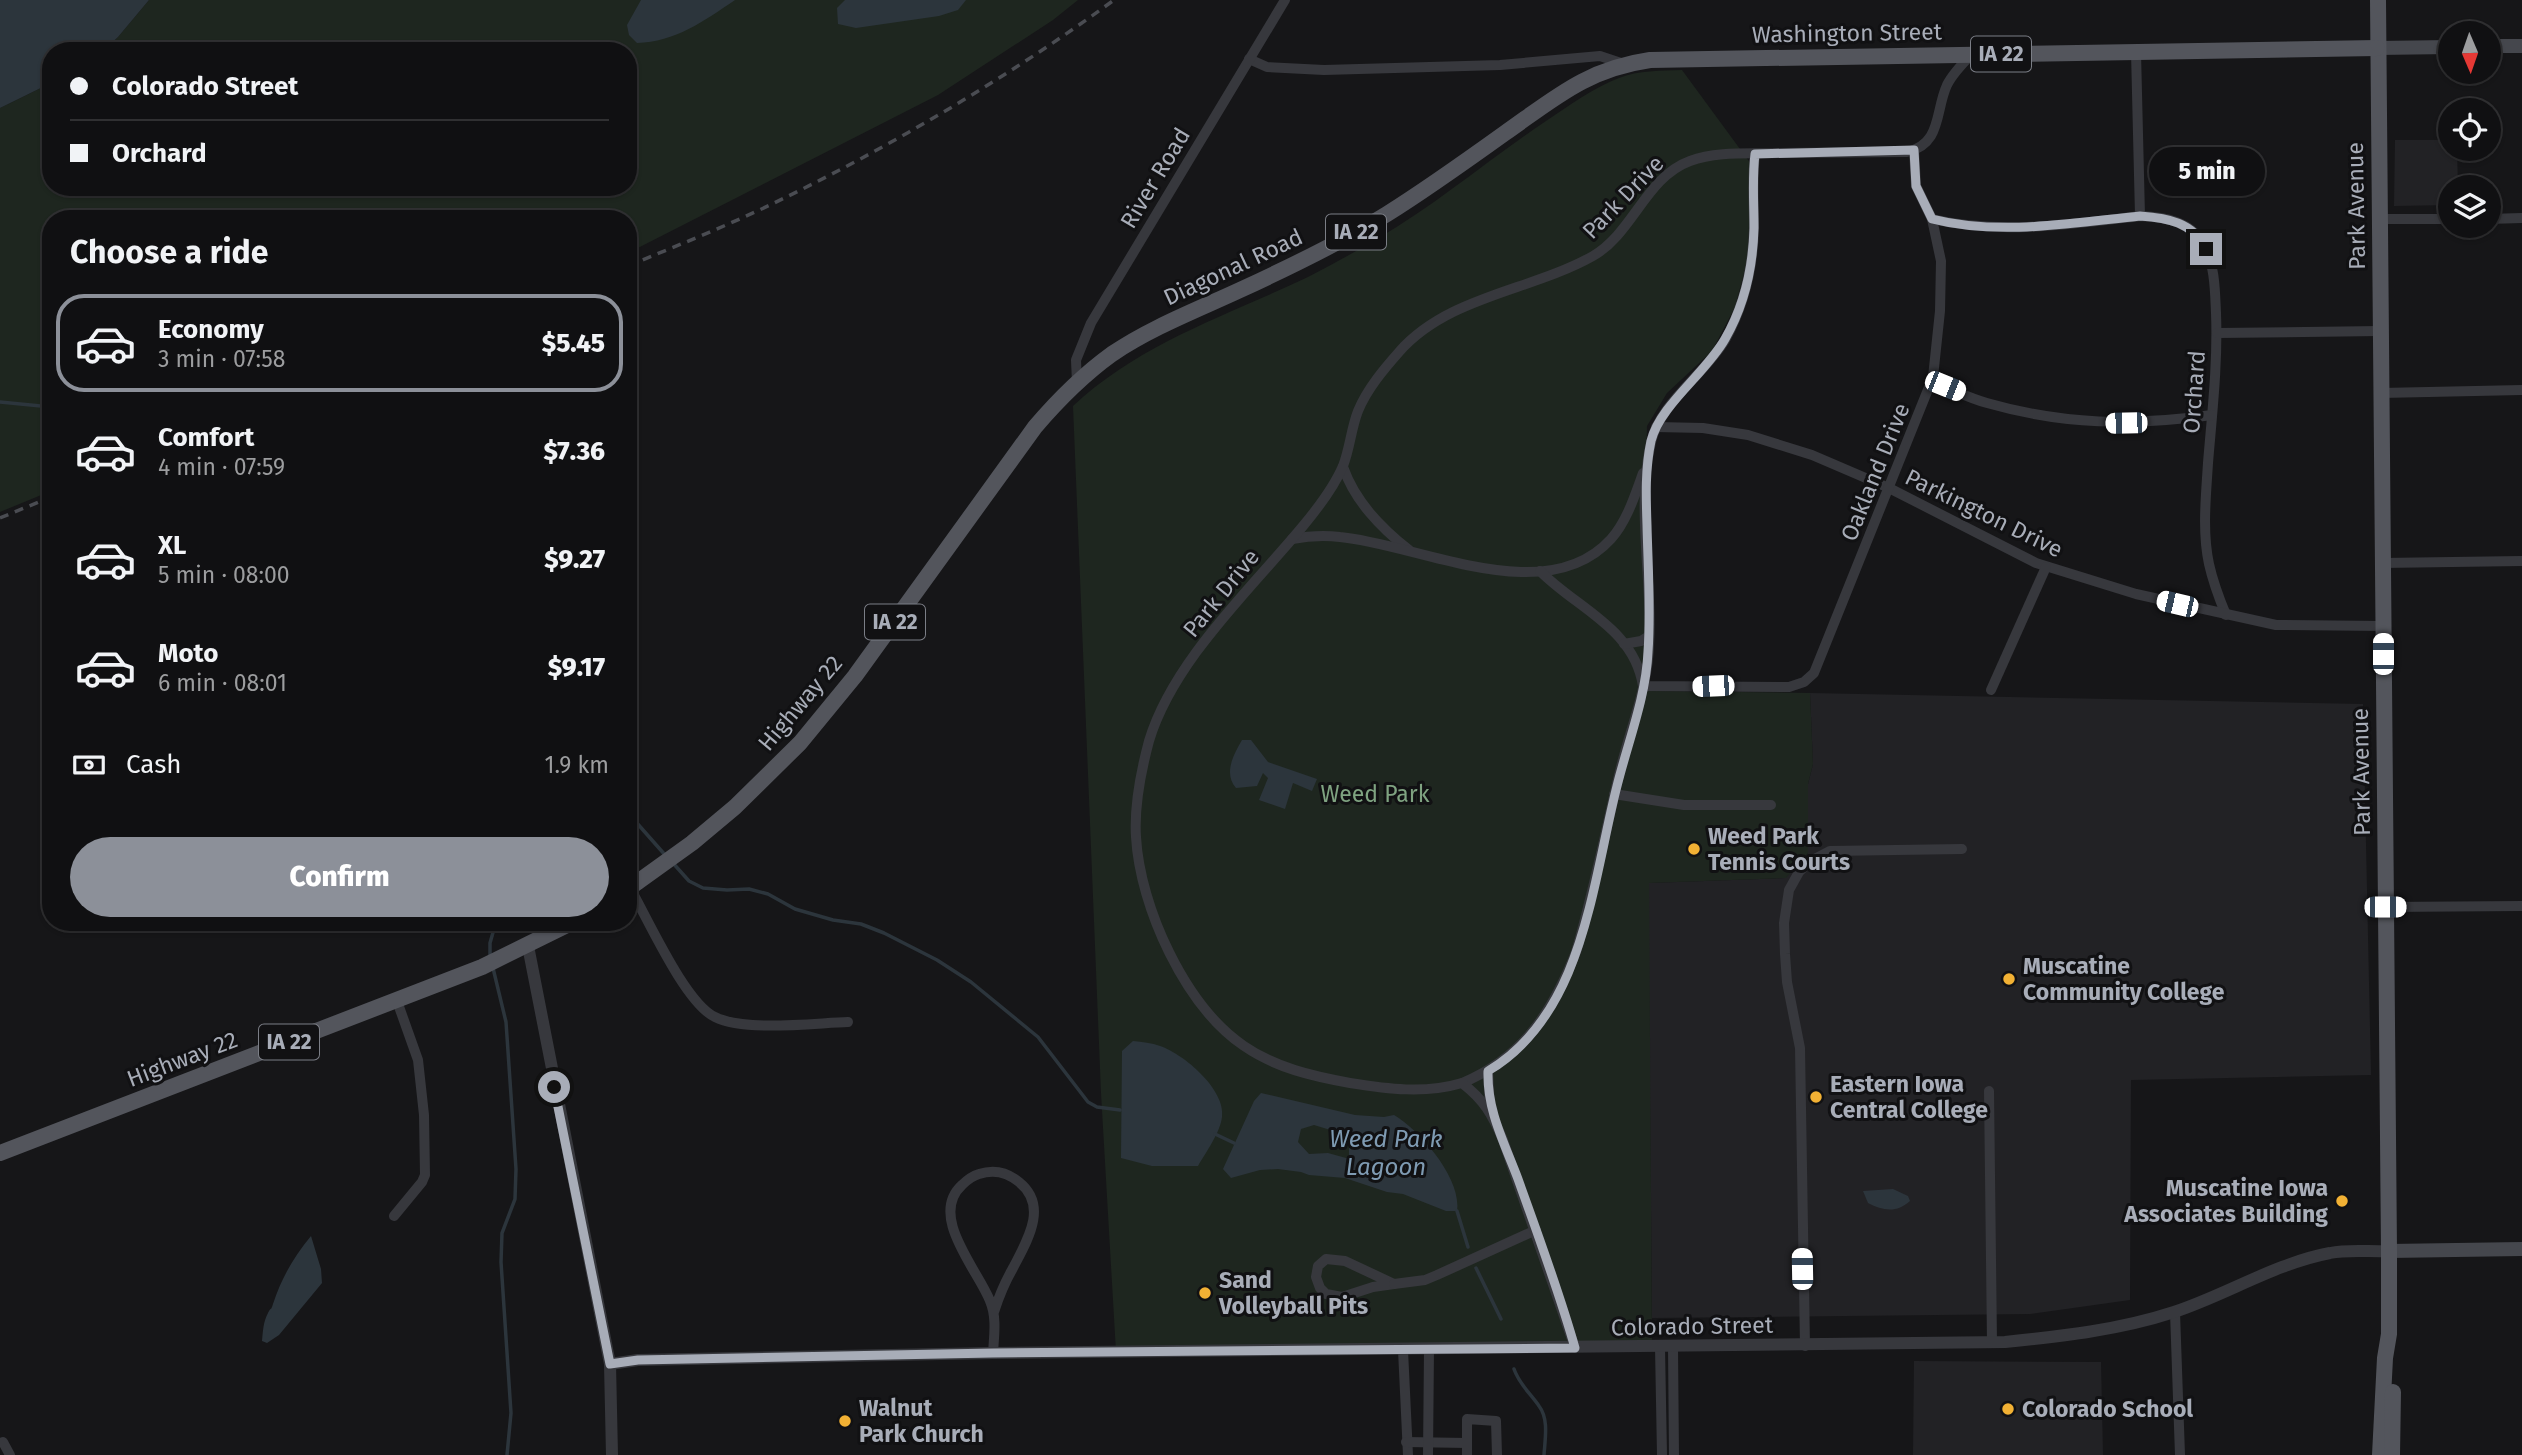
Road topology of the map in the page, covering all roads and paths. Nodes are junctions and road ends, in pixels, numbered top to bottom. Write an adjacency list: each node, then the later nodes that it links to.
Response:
1 (1285, 0): 9 (street, River Road)
2 (2378, 0): 6 (main road, Park Avenue)
3 (2501, 46): 4 (main road)
4 (2522, 46)
5 (2438, 47): 6 (main road, Washington Street)
6 (2377, 48): 7 (main road, Washington Street / IA 22); 16 (main road, Park Avenue)
7 (2136, 52): 8 (main road, Washington Street / IA 22); 13 (street)
8 (1972, 54): 10 (main road, Washington Street / IA 22); 11 (street)
9 (1249, 59): 10 (street, Washington Street); 22 (street, River Road)
10 (1624, 64): 22 (main road, Diagonal Road / IA 22)
11 (1914, 150): 12 (street, Park Drive); 15 (street, Oakland Drive)
12 (1755, 154): 26 (street, Park Drive); 28 (street, Park Drive)
13 (2140, 216): 15 (street, Orchard); 20 (street, Orchard)
14 (2522, 218): 18 (street)
15 (1932, 219): 21 (street, Oakland Drive)
16 (2379, 219): 17 (street); 19 (main road, Park Avenue)
17 (2438, 219)
18 (2501, 219)
19 (2380, 331): 20 (street); 24 (main road, Park Avenue)
20 (2217, 333): 25 (street, Orchard)
21 (1932, 382): 25 (street); 29 (street, Oakland Drive)
22 (1077, 383): 45 (main road, Highway 22 / IA 22)
23 (2522, 390): 24 (street)
24 (2381, 393): 33 (main road, Park Avenue)
25 (2212, 415): 36 (street, Orchard)
26 (1656, 427): 27 (street, Park Drive); 29 (street, Parkington Drive)
27 (1646, 466): 35 (street); 38 (street, Park Drive)
28 (1343, 467): 30 (street, Park Drive); 31 (street)
29 (1889, 488): 34 (street, Parkington Drive); 40 (street, Oakland Drive)
30 (1292, 538): 31 (street); 54 (street, Park Drive)
31 (1413, 553): 35 (street)
32 (2522, 561): 33 (street)
33 (2382, 563): 37 (main road, Park Avenue)
34 (2046, 567): 36 (street, Parkington Drive); 41 (street)
35 (1540, 571): 39 (street)
36 (2226, 615): 37 (street, Parkington Drive)
37 (2383, 626): 48 (main road, Park Avenue)
38 (1649, 636): 39 (street); 40 (street, Park Drive)
39 (1624, 644): 40 (street)
40 (1643, 686): 42 (street, Park Drive)
41 (1990, 691)
42 (1614, 794): 43 (street); 53 (street, Park Drive)
43 (1771, 805)
44 (1962, 849): 67 (street)
45 (637, 882)
46 (637, 902): 52 (street)
47 (2522, 905): 48 (street)
48 (2385, 907): 61 (main road, Park Avenue)
49 (556, 931): 50 (main road, Highway 22 / IA 22)
50 (528, 946): 51 (main road, Highway 22 / IA 22); 73 (street)
51 (397, 1001): 57 (main road, Highway 22 / IA 22); 58 (street)
52 (848, 1022)
53 (1488, 1071): 54 (street, Park Drive); 56 (street)
54 (1462, 1083): 56 (street)
55 (1989, 1091): 66 (street)
56 (1491, 1112): 59 (street)
57 (0, 1153)
58 (394, 1216)
59 (1536, 1230): 62 (street); 69 (street)
60 (2522, 1249): 61 (main road)
61 (2389, 1251): 64 (street, Colorado Street); 65 (main road, Park Avenue)
62 (1394, 1284): 62 (street)
63 (994, 1312): 63 (street); 72 (street)
64 (2175, 1312): 66 (street, Colorado Street); 86 (street)
65 (2389, 1335): 87 (main road, Park Avenue); 88 (main road, Park Avenue)
66 (1992, 1343): 67 (street, Colorado Street)
67 (1805, 1346): 68 (street, Colorado Street)
68 (1667, 1347): 69 (street, Colorado Street); 84 (street); 85 (street)
69 (1575, 1348): 70 (street, Colorado Street)
70 (1429, 1349): 71 (street, Colorado Street); 75 (street)
71 (1403, 1350): 72 (street, Colorado Street); 76 (street)
72 (993, 1353): 73 (street, Colorado Street)
73 (610, 1364): 79 (street)
74 (3, 1442): 78 (street)
75 (1429, 1442): 76 (street); 77 (street); 81 (street)
76 (1406, 1443): 80 (street)
77 (1467, 1443): 82 (street); 83 (street)
78 (9, 1455)
79 (612, 1455)
80 (1408, 1455)
81 (1428, 1455)
82 (1467, 1455)
83 (1497, 1455)
84 (1662, 1455)
85 (1674, 1455)
86 (2180, 1455)
87 (2380, 1455)
88 (2392, 1455)

